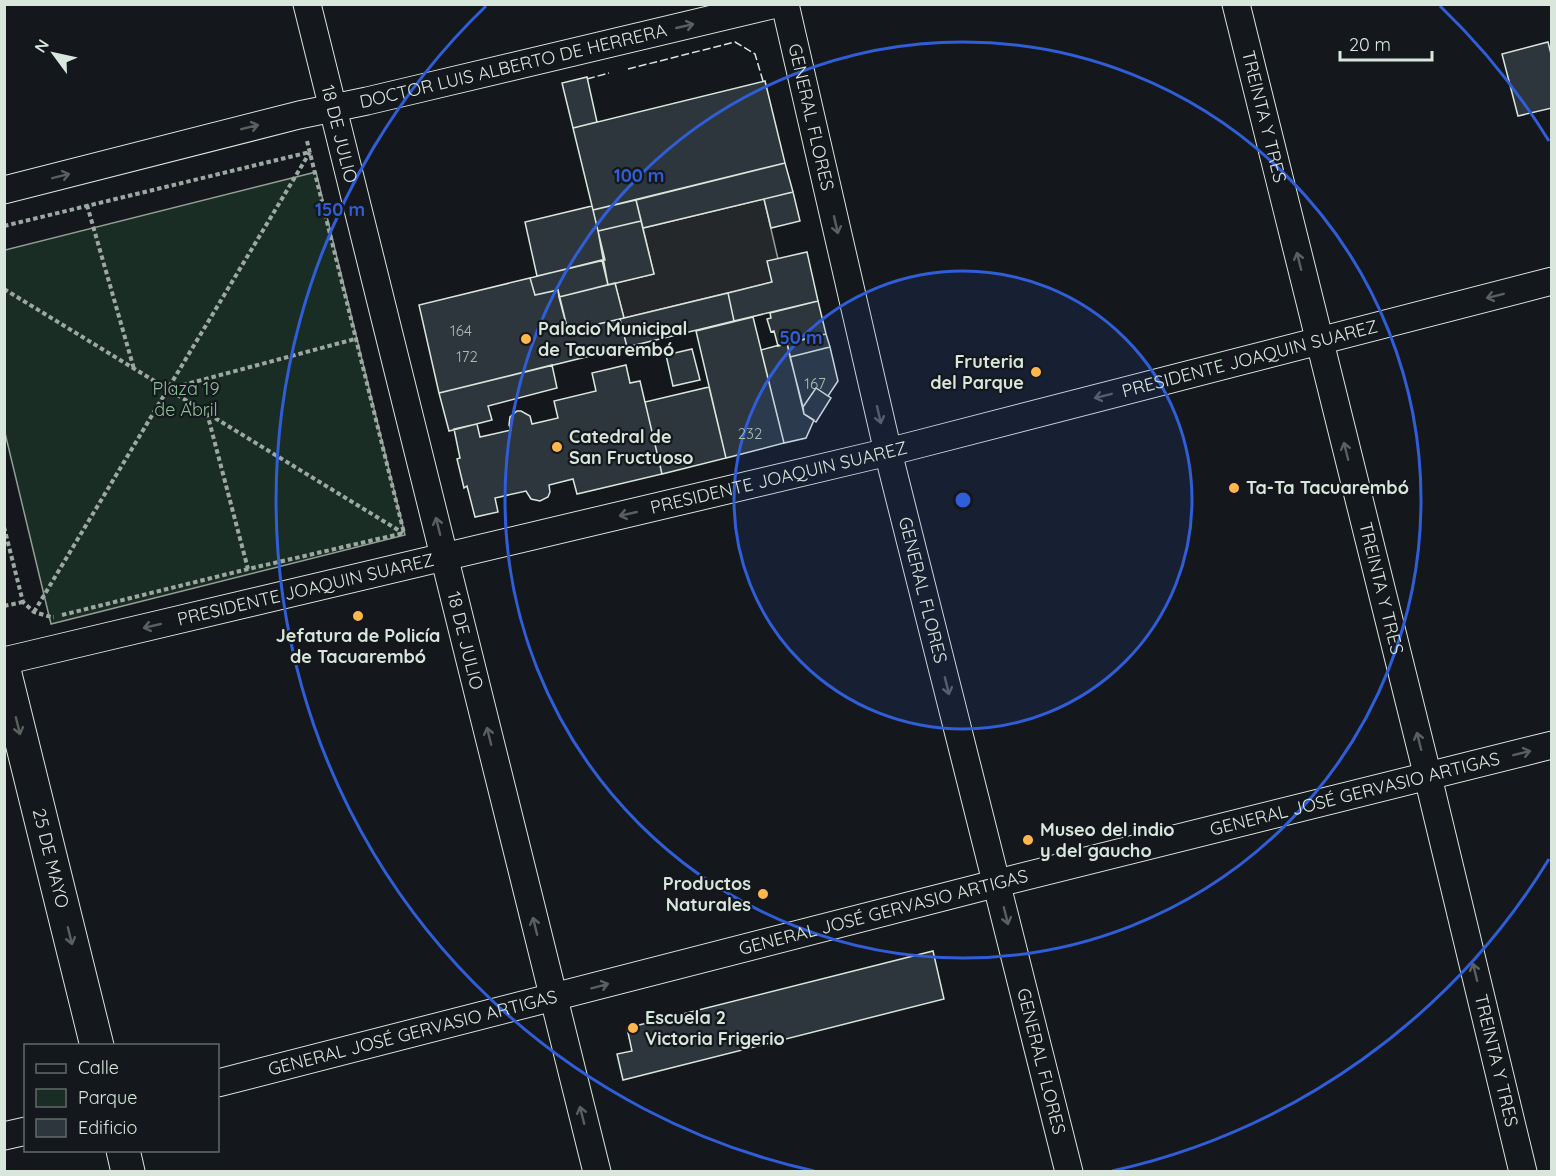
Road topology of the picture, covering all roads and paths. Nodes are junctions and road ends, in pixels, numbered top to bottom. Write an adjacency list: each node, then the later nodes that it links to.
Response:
1 (307, 4): 5 (street, 18 DE JULIO)
2 (776, 4): 5 (street, DOCTOR LUIS ALBERTO DE HERRERA, one-way to 2)
3 (785, 4): 17 (street, GENERAL FLORES, one-way to 17)
4 (1236, 4): 13 (street, TREINTA Y TRES, one-way to 4)
5 (333, 109): 7 (street, DOCTOR LUIS ALBERTO DE HERRERA, one-way to 5); 20 (street, 18 DE JULIO, one-way to 5)
6 (310, 152): 8 (path); 12 (path); 15 (path)
7 (4, 190)
8 (87, 205): 9 (path); 14 (path)
9 (4, 226)
10 (1551, 281): 13 (street, PRESIDENTE JOAQUIN SUAREZ, one-way to 13)
11 (4, 290): 14 (path)
12 (356, 339): 15 (path); 18 (path)
13 (1318, 341): 17 (street, PRESIDENTE JOAQUIN SUAREZ, one-way to 17); 28 (street, TREINTA Y TRES, one-way to 13)
14 (134, 369): 15 (path)
15 (167, 389): 16 (path); 24 (path)
16 (207, 412): 21 (path); 21 (path)
17 (888, 452): 20 (street, PRESIDENTE JOAQUIN SUAREZ, one-way to 20); 29 (street, GENERAL FLORES, one-way to 29)
18 (401, 523)
19 (4, 527): 22 (path)
20 (445, 557): 25 (street, PRESIDENTE JOAQUIN SUAREZ, one-way to 25); 30 (street, 18 DE JULIO, one-way to 20)
21 (248, 569): 24 (path)
22 (23, 602): 23 (path); 24 (path)
23 (4, 606)
24 (34, 612)
25 (4, 660)
26 (4, 670): 31 (street, 25 DE MAYO, one-way to 31)
27 (1551, 746): 28 (street, GENERAL JOSÉ GERVASIO ARTIGAS, one-way to 27)
28 (1428, 777): 29 (street, GENERAL JOSÉ GERVASIO ARTIGAS); 39 (street, TREINTA Y TRES, one-way to 28)
29 (998, 883): 30 (street, GENERAL JOSÉ GERVASIO ARTIGAS, one-way to 29); 38 (street, GENERAL FLORES, one-way to 38)
30 (552, 999): 32 (street, GENERAL JOSÉ GERVASIO ARTIGAS); 37 (street, 18 DE JULIO, one-way to 30)
31 (97, 1044)
32 (219, 1083)
33 (24, 1131): 34 (street)
34 (4, 1136)
35 (123, 1152): 36 (street)
36 (128, 1172)
37 (597, 1172)
38 (1069, 1172)
39 (1523, 1172)

